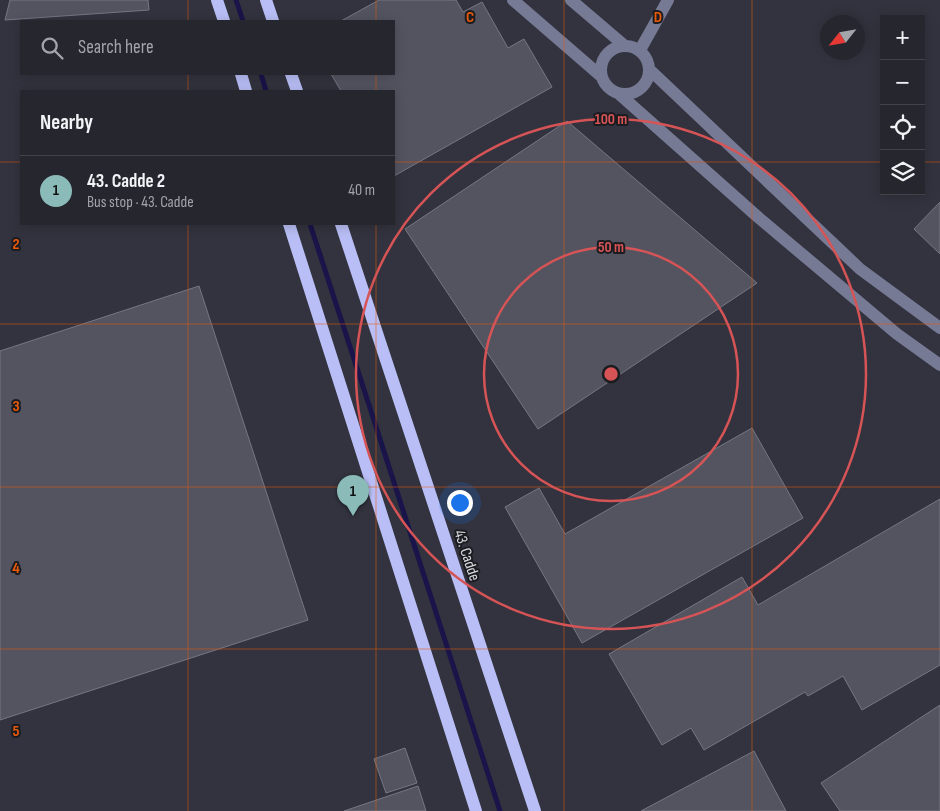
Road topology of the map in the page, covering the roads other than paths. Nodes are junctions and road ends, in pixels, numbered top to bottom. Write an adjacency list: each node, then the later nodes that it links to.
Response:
1 (217, 0): 6 (main road)
2 (266, 0): 7 (main road)
3 (513, 0): 13 (street)
4 (571, 0): 8 (street)
5 (668, 0): 9 (street)
6 (224, 20)
7 (273, 20)
8 (625, 46): 9 (street); 13 (street)
9 (640, 50): 10 (street)
10 (650, 70): 16 (street); 19 (street)
11 (241, 75): 14 (main road)
12 (291, 75): 15 (main road)
13 (602, 77): 16 (street)
14 (246, 90)
15 (297, 90)
16 (618, 93): 20 (street)
17 (289, 225): 21 (main road)
18 (341, 225): 22 (main road, 43. Cadde)
19 (940, 328)
20 (940, 365)
21 (476, 811)
22 (535, 811)

